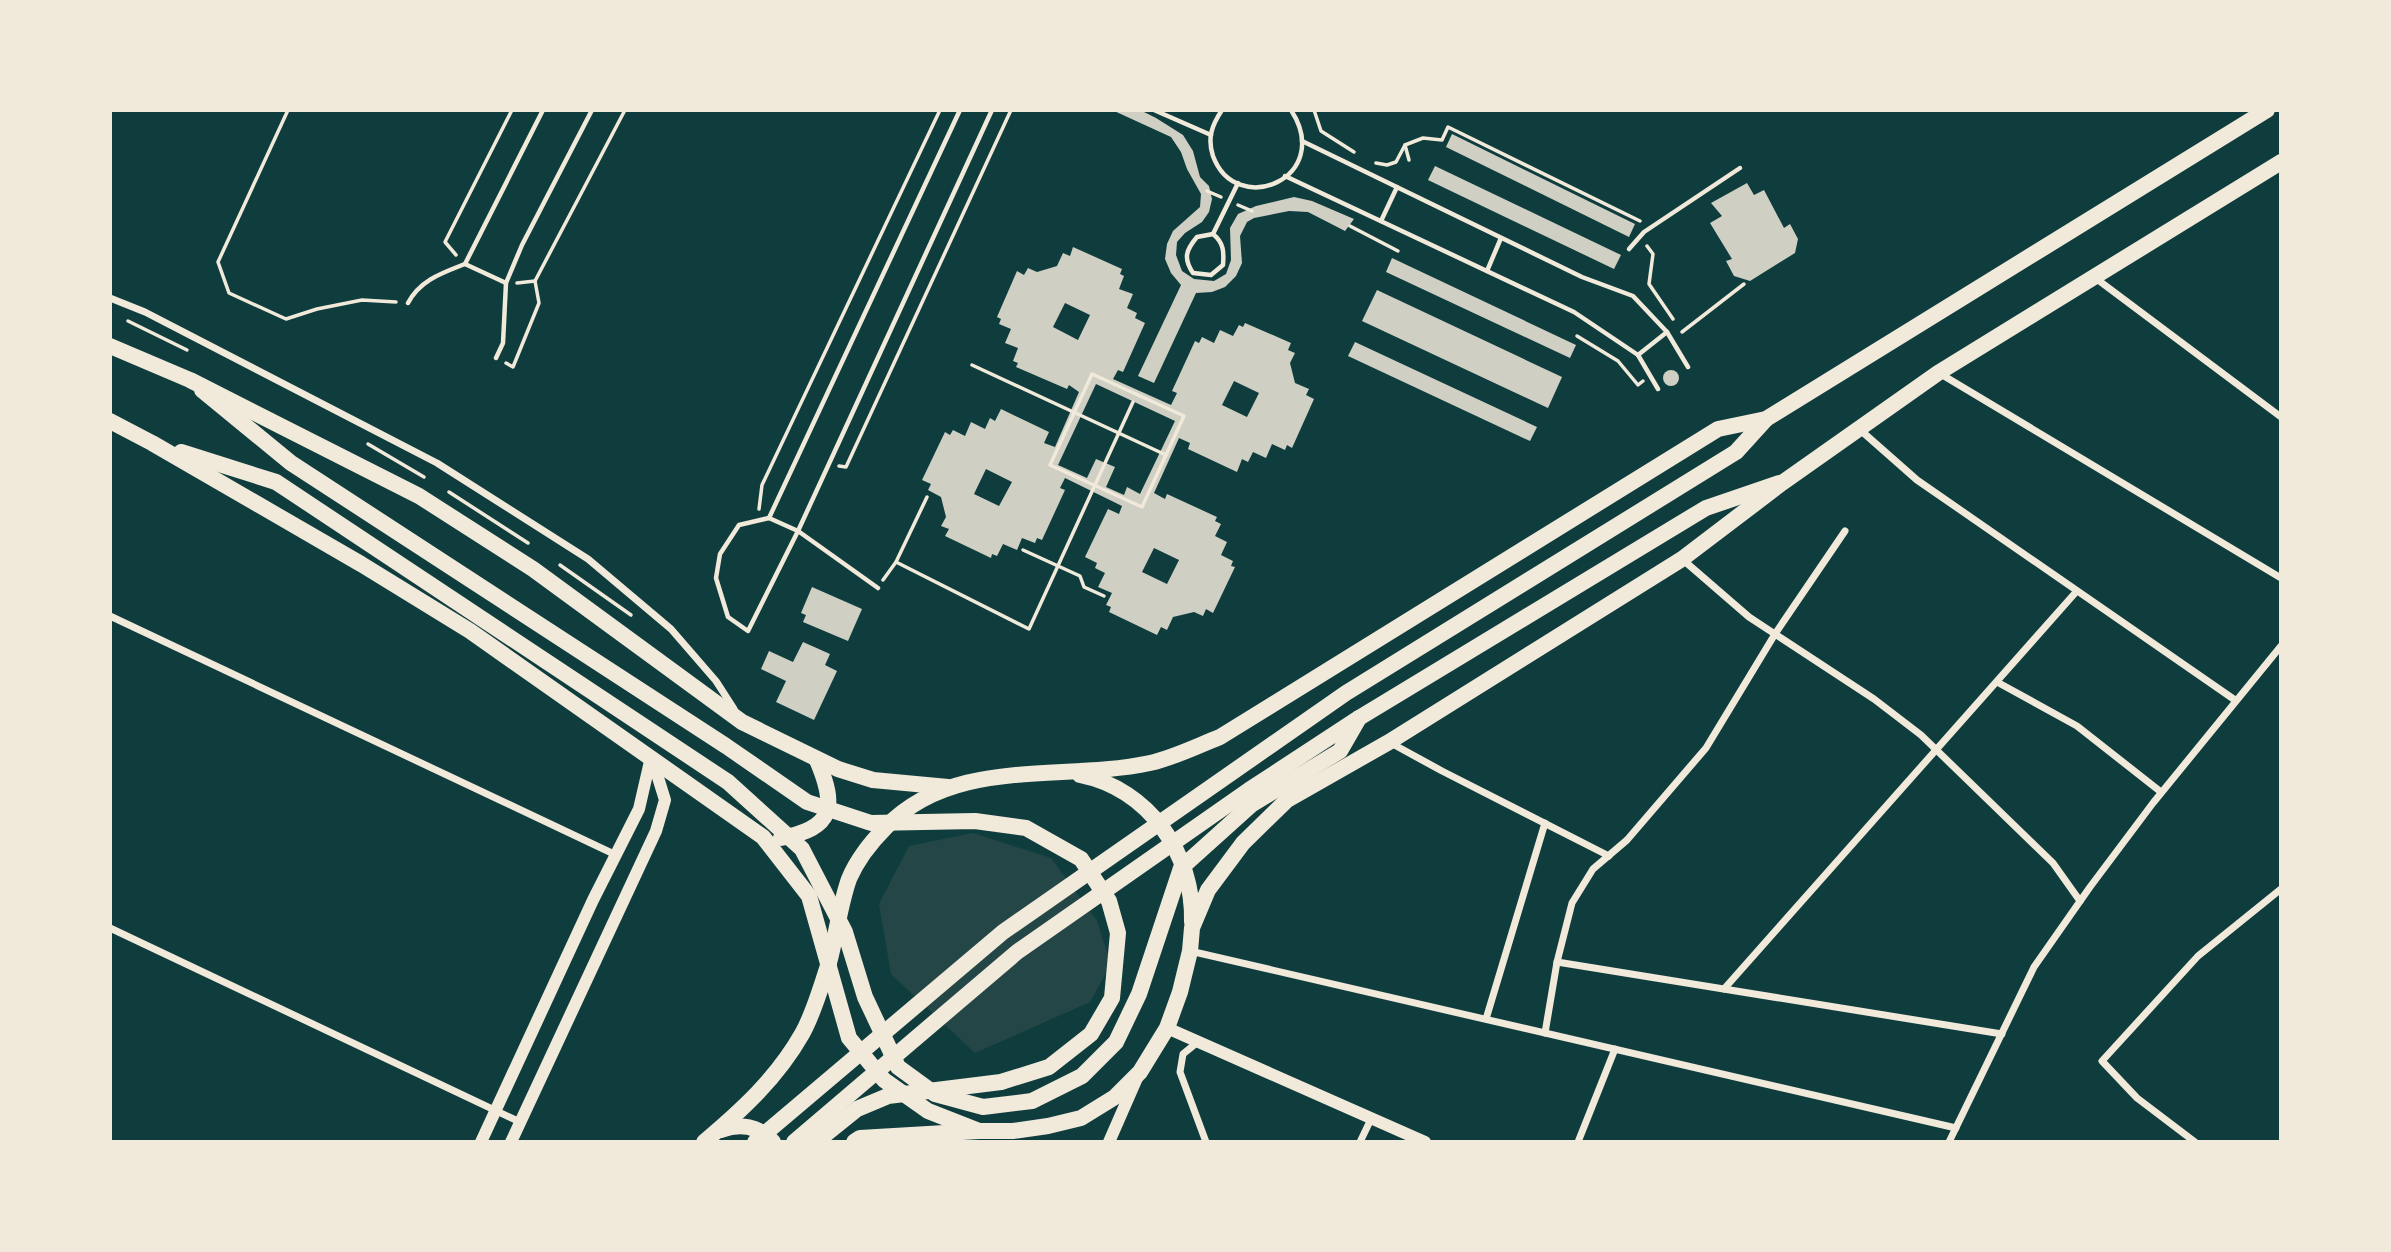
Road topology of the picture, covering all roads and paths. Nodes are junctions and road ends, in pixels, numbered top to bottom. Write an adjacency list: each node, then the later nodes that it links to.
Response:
1 (288, 110): 39 (path)
2 (512, 110): 33 (path)
3 (543, 110): 33 (lane)
4 (592, 110): 36 (lane)
5 (625, 110): 46 (path)
6 (940, 110): 67 (path)
7 (960, 110): 66 (lane)
8 (992, 110): 62 (lane)
9 (1011, 110): 62 (path)
10 (1154, 110): 15 (lane)
11 (1291, 110): 16 (lane)
12 (1314, 110): 18 (path)
13 (2267, 110): 56 (main road)
14 (1220, 111): 15 (lane)
15 (1211, 136): 24 (lane)
16 (1302, 141): 23 (lane); 25 (lane)
17 (1405, 145): 19 (path); 20 (path); 29 (path)
18 (1360, 155)
19 (1409, 160)
20 (1370, 161)
21 (2281, 162): 35 (main road)
22 (1740, 168): 29 (lane)
23 (1285, 176): 24 (lane); 26 (lane)
24 (1238, 184): 28 (lane)
25 (1397, 187): 26 (lane); 30 (lane)
26 (1381, 222): 34 (lane)
27 (1350, 226): 32 (path)
28 (1213, 234): 28 (lane)
29 (1640, 236): 31 (lane); 41 (path)
30 (1502, 238): 34 (lane); 40 (lane)
31 (1629, 249)
32 (1398, 251)
33 (465, 264): 36 (lane); 39 (lane)
34 (1487, 271): 44 (lane)
35 (2094, 277): 49 (main road); 55 (street)
36 (506, 283): 46 (lane)
37 (1744, 284): 41 (path)
38 (110, 298): 84 (street)
39 (408, 303)
40 (1667, 332): 44 (lane); 45 (lane)
41 (1682, 332): 45 (path)
42 (1577, 336): 50 (path)
43 (110, 346): 51 (main road)
44 (1638, 355): 50 (lane)
45 (1681, 356): 48 (lane)
46 (496, 358)
47 (972, 365): 54 (path)
48 (1688, 367)
49 (1938, 373): 58 (main road); 74 (street)
50 (1650, 375): 52 (lane)
51 (190, 380): 84 (main road); 122 (main road)
52 (1658, 389)
53 (1133, 402): 59 (path)
54 (1074, 412): 59 (path); 61 (path); 64 (path)
55 (2281, 416)
56 (1766, 419): 89 (main road); 119 (main road)
57 (110, 421): 60 (main road)
58 (1858, 428): 63 (main road); 76 (street)
59 (1119, 433): 61 (path); 64 (path)
60 (152, 443): 83 (main road); 87 (main road)
61 (1166, 456): 64 (path)
62 (829, 465): 68 (lane)
63 (1782, 483): 71 (main road); 83 (main road)
64 (1095, 485): 73 (path)
65 (927, 497): 72 (path)
66 (769, 518): 67 (lane); 68 (lane)
67 (757, 521): 68 (lane)
68 (798, 531): 75 (lane)
69 (1845, 531): 79 (street)
70 (1023, 550): 73 (path)
71 (1682, 559): 79 (street); 85 (main road)
72 (896, 562): 73 (path); 75 (path)
73 (1058, 566): 77 (path)
74 (2281, 579)
75 (878, 588)
76 (2076, 592): 81 (street); 82 (street)
77 (1104, 596)
78 (110, 616): 94 (street)
79 (1775, 634): 86 (street); 95 (street)
80 (2281, 646): 82 (street)
81 (1997, 682): 86 (street); 91 (street)
82 (2235, 700): 91 (street)
83 (1359, 718): 121 (main road)
84 (741, 722): 88 (main road)
85 (1389, 741): 92 (street); 99 (main road)
86 (1936, 750): 97 (street); 103 (street)
87 (652, 757): 93 (main road); 94 (street); 113 (street)
88 (817, 760): 90 (main road); 93 (main road)
89 (1066, 773): 90 (main road); 99 (main road)
90 (948, 787): 102 (main road)
91 (2161, 792): 97 (street)
92 (1545, 823): 95 (street); 104 (street)
93 (762, 837): 102 (main road)
94 (616, 855): 111 (street)
95 (1609, 856): 101 (street)
96 (2281, 889): 130 (street)
97 (2080, 901): 107 (street)
98 (110, 928): 111 (street)
99 (1192, 928): 100 (main road)
100 (1190, 951): 104 (street); 105 (main road)
101 (1557, 962): 103 (street); 106 (street)
102 (829, 963): 115 (main road); 116 (main road)
103 (1724, 989): 107 (street)
104 (1486, 1019): 106 (street)
105 (1167, 1028): 108 (street); 110 (main road)
106 (1545, 1033): 109 (street)
107 (2002, 1034): 114 (street)
108 (1199, 1041): 112 (street); 125 (street)
109 (1615, 1049): 114 (street); 128 (street)
110 (1140, 1072): 115 (main road); 124 (street)
111 (496, 1111): 113 (street); 117 (street)
112 (1371, 1117): 126 (street); 127 (street)
113 (520, 1122): 118 (street)
114 (1956, 1128): 129 (street)
115 (984, 1136): 123 (main road)
116 (708, 1139): 120 (main road)
117 (481, 1142)
118 (511, 1142)
119 (755, 1142)
120 (773, 1142)
121 (794, 1142)
122 (816, 1142)
123 (854, 1142)
124 (1110, 1142)
125 (1206, 1142)
126 (1360, 1142)
127 (1425, 1142)
128 (1577, 1142)
129 (1949, 1142)
130 (2195, 1142)

